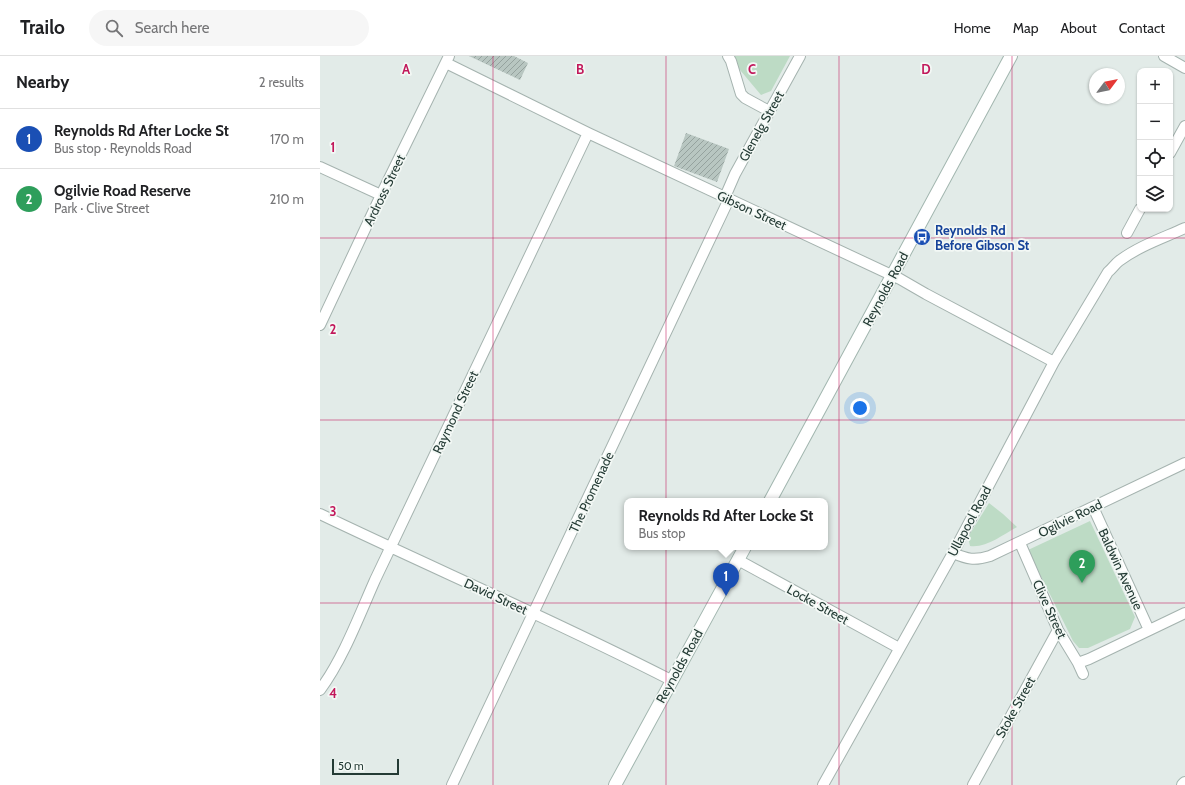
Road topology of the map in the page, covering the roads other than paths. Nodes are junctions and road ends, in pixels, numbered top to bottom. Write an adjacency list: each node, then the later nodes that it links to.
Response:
1 (728, 56): 7 (street)
2 (800, 56): 7 (street, Glenelg Street)
3 (1011, 56): 17 (street, Reynolds Road)
4 (1164, 56): 6 (street)
5 (448, 60): 9 (street, Gibson Street); 12 (street, Ardross Street)
6 (1185, 68)
7 (770, 111): 13 (street, Glenelg Street)
8 (1185, 126): 10 (street)
9 (588, 133): 13 (street, Gibson Street); 25 (street, Raymond Street)
10 (1173, 148)
11 (320, 167): 12 (street)
12 (381, 196): 18 (street, Ardross Street)
13 (727, 198): 17 (street, Gibson Street); 30 (street, The Promenade)
14 (1138, 212): 16 (street)
15 (1185, 228): 19 (street, Ullapool Road)
16 (1127, 233)
17 (893, 276): 19 (street, Gibson Street); 21 (street, Reynolds Road)
18 (320, 325)
19 (1054, 362): 27 (street, Ullapool Road)
20 (1185, 464): 22 (street, Ogilvie Road)
21 (772, 498)
22 (1092, 507): 24 (street, Ogilvie Road); 32 (street, Baldwin Avenue)
23 (320, 514): 25 (street, David Street)
24 (1020, 543): 27 (street, Ogilvie Road); 31 (street, Clive Street)
25 (391, 548): 30 (street, David Street); 37 (street, Raymond Street)
26 (743, 550): 28 (street, Reynolds Road)
27 (953, 553): 33 (street, Ullapool Road)
28 (738, 560): 33 (street, Locke Street); 36 (street, Reynolds Road)
29 (1185, 613): 32 (street)
30 (534, 614): 36 (street, David Street); 38 (street, The Promenade)
31 (1058, 630): 34 (street, Clive Street); 41 (street, Stoke Street)
32 (1149, 630): 34 (street)
33 (899, 648): 40 (street, Ullapool Road)
34 (1078, 663): 35 (street, Clive Street)
35 (1083, 674)
36 (671, 680): 39 (street, Reynolds Road)
37 (320, 690)
38 (452, 785)
39 (615, 785)
40 (824, 785)
41 (973, 785)

